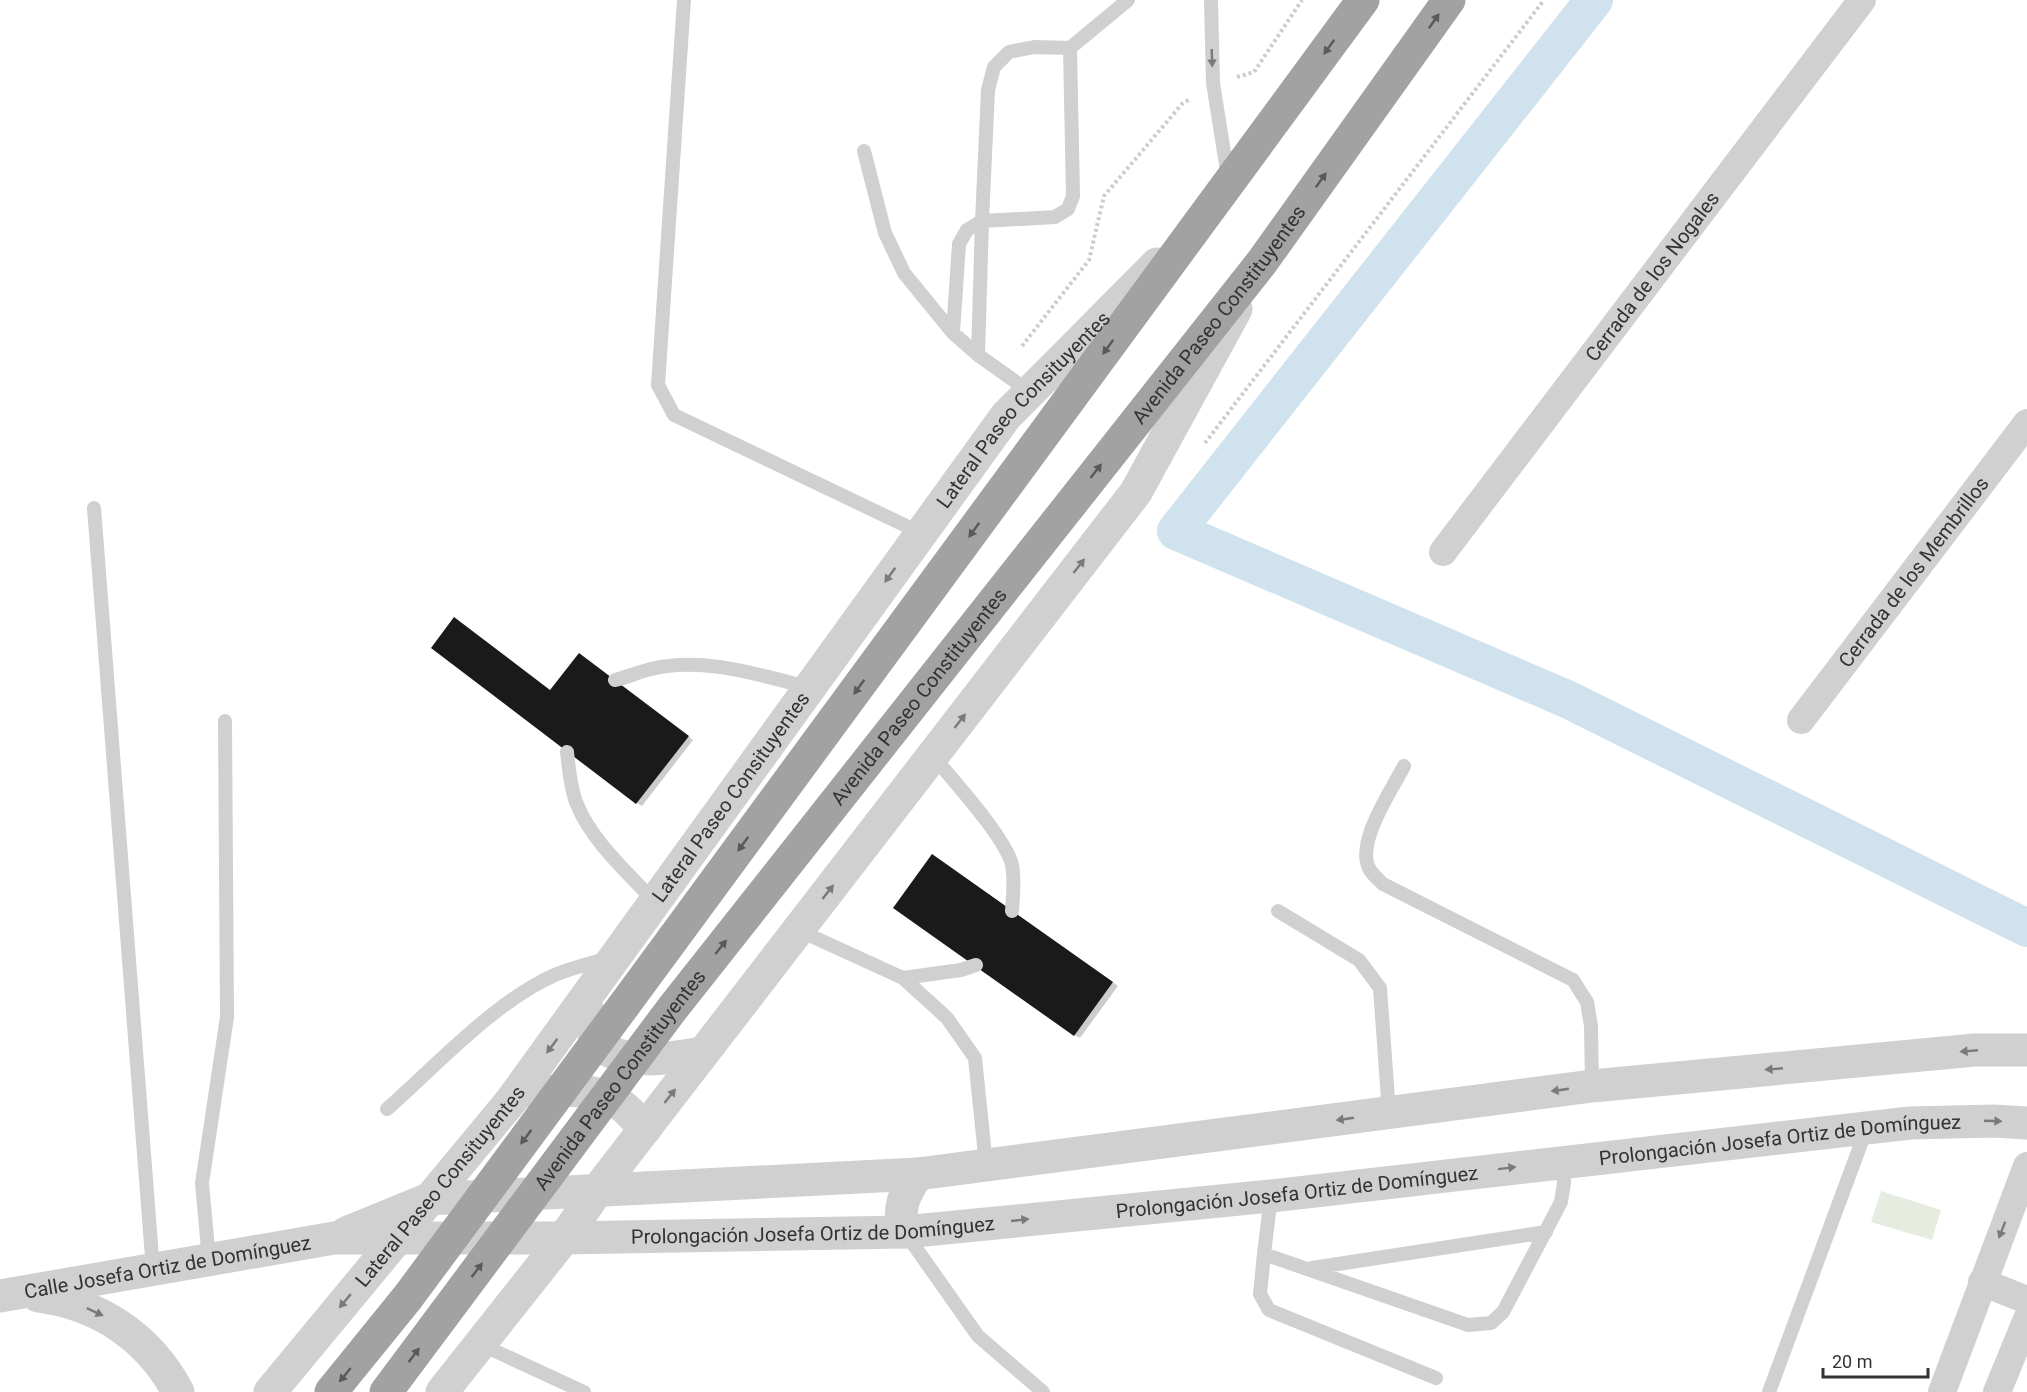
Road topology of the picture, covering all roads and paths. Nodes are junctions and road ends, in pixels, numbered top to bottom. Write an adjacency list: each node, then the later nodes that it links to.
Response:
1 (684, 0): 21 (lane)
2 (1128, 0): 8 (lane)
3 (1211, 0): 9 (lane, one-way to 9)
4 (1302, 0): 9 (path)
5 (1363, 0): 11 (highway, Avenida Paseo Constituyentes, one-way to 11)
6 (1449, 0): 14 (highway, Avenida Paseo Constituyentes, one-way to 6)
7 (1862, 0): 22 (street, Cerrada de los Nogales)
8 (1070, 48): 13 (lane); 13 (lane)
9 (1213, 83): 11 (lane); 16 (path)
10 (864, 151): 15 (lane)
11 (1229, 183): 12 (highway, Avenida Paseo Constituyentes)
12 (1205, 216): 18 (street, Lateral Paseo Consituyentes); 71 (highway, Avenida Paseo Constituyentes, one-way to 71)
13 (982, 221): 15 (lane); 17 (lane)
14 (1262, 262): 28 (street, one-way to 14); 72 (highway, Avenida Paseo Constituyentes, one-way to 14)
15 (953, 333): 17 (lane)
16 (1022, 346)
17 (978, 355): 18 (lane)
18 (1030, 392): 21 (street, Lateral Paseo Consituyentes)
19 (2027, 423): 25 (street, Cerrada de los Membrillos)
20 (94, 508): 62 (lane)
21 (921, 533): 24 (street, Lateral Paseo Consituyentes, one-way to 24)
22 (1443, 552)
23 (615, 680): 24 (lane)
24 (808, 687): 30 (street, Lateral Paseo Consituyentes)
25 (1801, 720)
26 (225, 721): 60 (lane)
27 (567, 752): 30 (lane)
28 (933, 756): 31 (lane); 33 (street, one-way to 28)
29 (1404, 766): 40 (lane)
30 (656, 903): 34 (street, Lateral Paseo Consituyentes)
31 (1012, 911)
32 (1278, 911): 43 (lane)
33 (798, 930): 36 (lane); 39 (street)
34 (619, 955): 37 (street, Lateral Paseo Consituyentes); 42 (lane)
35 (976, 965): 36 (lane)
36 (903, 978): 48 (lane)
37 (587, 999): 39 (street); 41 (street, Lateral Paseo Consituyentes, one-way to 41)
38 (2027, 1050): 40 (street, one-way to 40)
39 (703, 1053): 46 (street, one-way to 39)
40 (1592, 1086): 43 (street, one-way to 43)
41 (511, 1101): 46 (street); 53 (street, Lateral Paseo Consituyentes)
42 (387, 1109)
43 (1389, 1113): 48 (street, one-way to 48)
44 (2027, 1123): 45 (street, Prolongación Josefa Ortiz de Domínguez, one-way to 44)
45 (1867, 1128): 47 (street, Prolongación Josefa Ortiz de Domínguez); 76 (lane)
46 (645, 1129): 51 (street)
47 (1563, 1161): 52 (street, Prolongación Josefa Ortiz de Domínguez, one-way to 47); 55 (lane)
48 (986, 1166): 50 (street)
49 (2027, 1166): 63 (street, one-way to 63)
50 (918, 1174): 51 (street); 54 (street)
51 (596, 1192): 53 (street, Calle Josefa Ortiz de Domínguez); 57 (street)
52 (1271, 1196): 54 (street, Prolongación Josefa Ortiz de Domínguez, one-way to 52); 59 (lane)
53 (429, 1199): 56 (street, Calle Josefa Ortiz de Domínguez); 58 (street, Lateral Paseo Consituyentes)
54 (904, 1232): 57 (street, Prolongación Josefa Ortiz de Domínguez); 75 (lane)
55 (1546, 1232): 61 (lane); 61 (lane)
56 (334, 1238): 58 (street, Calle Josefa Ortiz de Domínguez); 60 (street, Calle Josefa Ortiz de Domínguez)
57 (564, 1238): 58 (street, Calle Josefa Ortiz de Domínguez); 67 (street)
58 (396, 1239): 70 (street, Lateral Paseo Consituyentes, one-way to 70)
59 (1264, 1254): 61 (lane); 68 (lane)
60 (209, 1260): 62 (street, Calle Josefa Ortiz de Domínguez)
61 (1310, 1269)
62 (153, 1270): 64 (street, Calle Josefa Ortiz de Domínguez)
63 (1982, 1282): 65 (street); 77 (street)
64 (9, 1295): 69 (street, one-way to 69)
65 (2027, 1300)
66 (2027, 1319): 78 (street)
67 (480, 1344): 73 (street); 74 (lane)
68 (1436, 1378)
69 (178, 1392)
70 (270, 1392)
71 (331, 1392)
72 (386, 1392)
73 (442, 1392)
74 (584, 1392)
75 (1043, 1392)
76 (1769, 1392)
77 (1942, 1392)
78 (1997, 1392)

